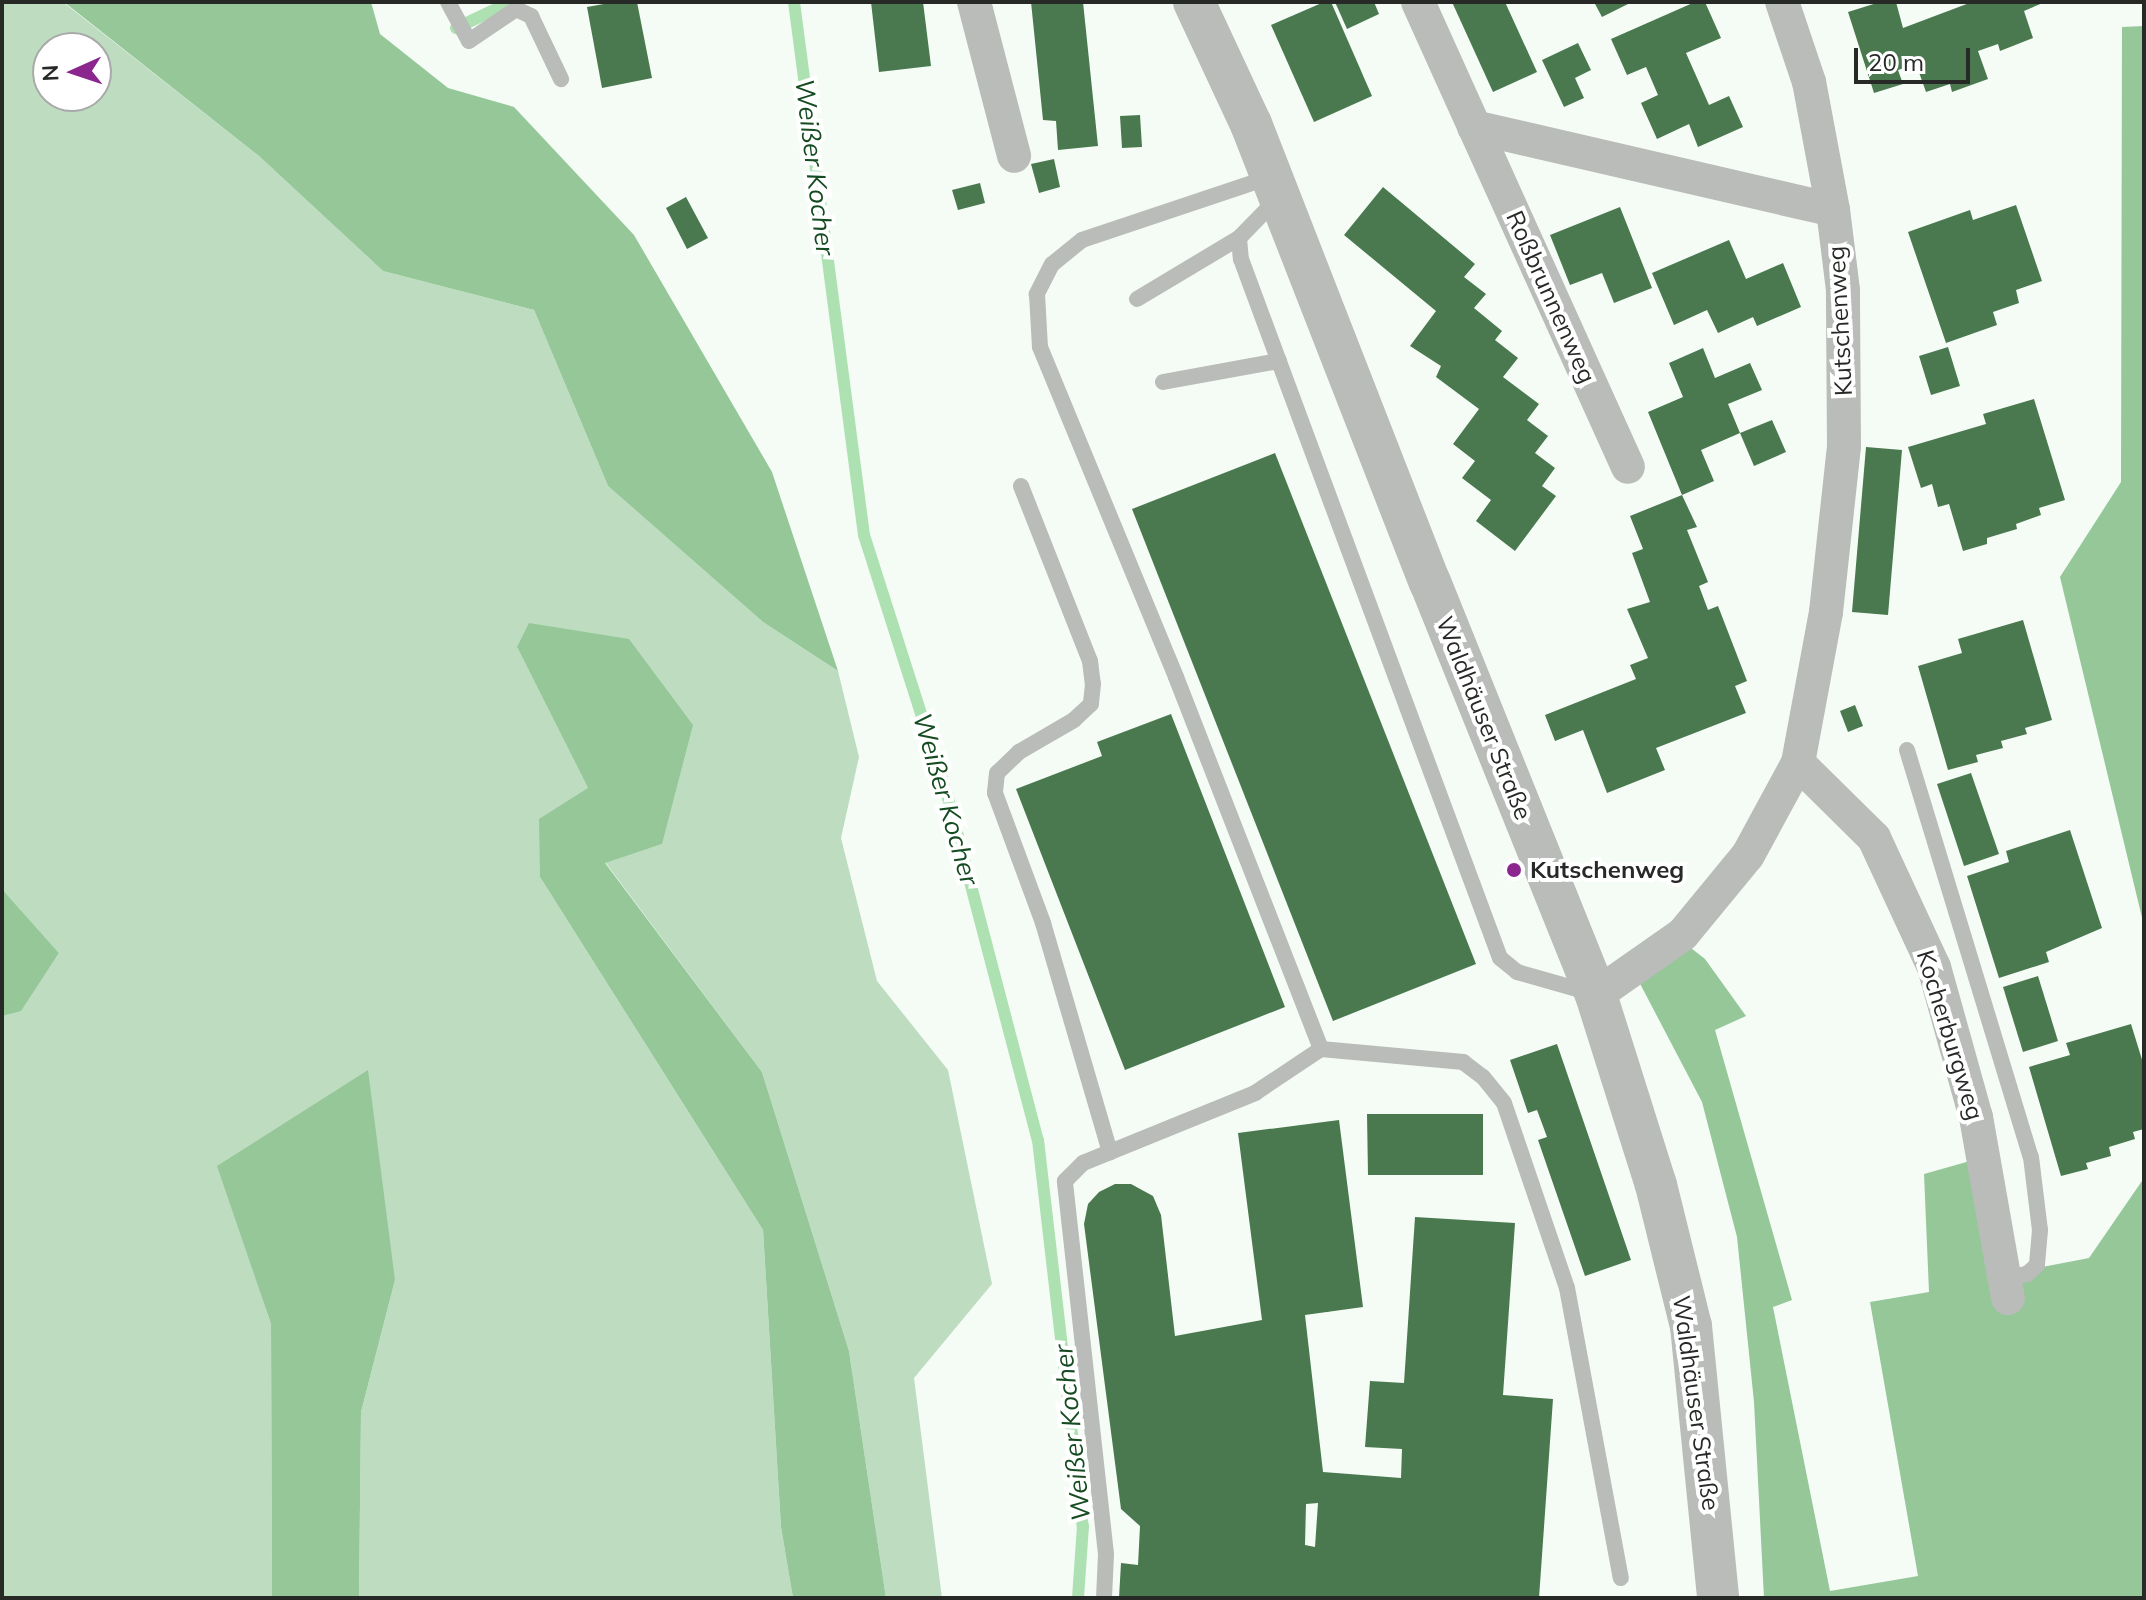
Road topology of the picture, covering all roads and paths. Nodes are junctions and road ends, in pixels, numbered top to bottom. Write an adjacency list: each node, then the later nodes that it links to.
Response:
1 (974, 2): 8 (street)
2 (1194, 2): 9 (street, Waldhäuser Straße)
3 (1418, 2): 7 (street, Roßbrunnenweg)
4 (1782, 2): 10 (street, Kutschenweg)
5 (449, 3): 6 (lane)
6 (561, 79)
7 (1474, 127): 10 (street); 15 (street, Roßbrunnenweg)
8 (1014, 156)
9 (1276, 186): 11 (lane); 19 (street, Waldhäuser Straße); 20 (lane)
10 (1833, 210): 18 (street, Kutschenweg)
11 (1239, 238): 12 (lane); 13 (lane)
12 (1137, 299)
13 (1279, 361): 14 (lane); 19 (lane)
14 (1163, 382)
15 (1628, 467)
16 (1021, 486): 21 (lane)
17 (1907, 750): 22 (lane)
18 (1798, 763): 19 (street, Kutschenweg); 22 (street, Kocherburgweg)
19 (1596, 995): 25 (street, Waldhäuser Straße)
20 (1321, 1049): 21 (lane); 23 (lane)
21 (1110, 1152): 24 (lane)
22 (2006, 1288)
23 (1621, 1578)
24 (1104, 1598)
25 (1718, 1598)

